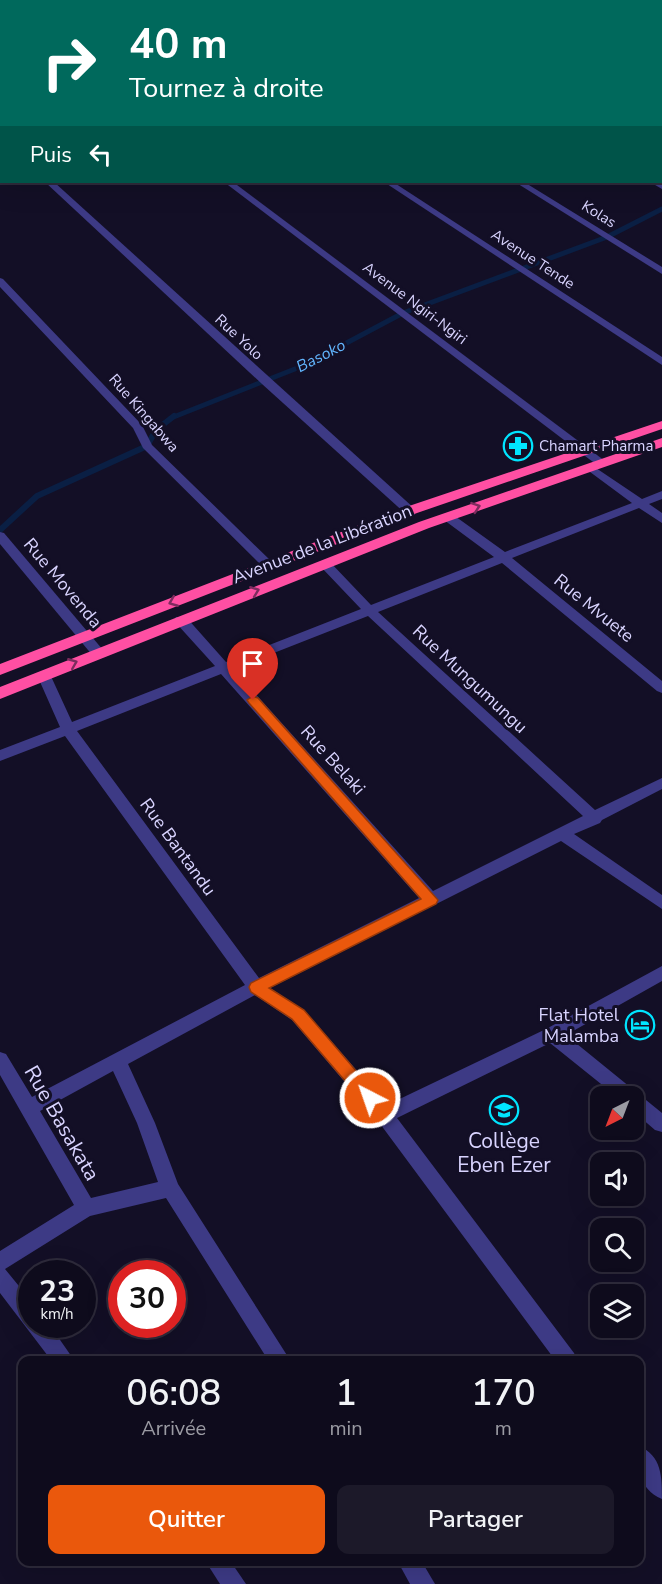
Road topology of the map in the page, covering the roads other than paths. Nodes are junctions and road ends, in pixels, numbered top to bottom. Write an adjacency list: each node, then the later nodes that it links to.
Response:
1 (50, 183): 14 (street, Rue Yolo)
2 (229, 183): 10 (street, Avenue Ngiri-Ngiri)
3 (390, 183): 7 (street, Avenue Tende)
4 (521, 183): 5 (street, Kolas)
5 (662, 271)
6 (0, 281): 19 (street, Rue Kingabwa)
7 (662, 362)
8 (662, 425): 10 (highway, Avenue de la Libération)
9 (662, 441): 11 (highway, Avenue de la Libération)
10 (584, 450): 11 (street, Avenue Ngiri-Ngiri); 14 (highway, Avenue de la Libération)
11 (595, 465): 13 (street, Avenue Ngiri-Ngiri); 15 (highway, Avenue de la Libération, one-way to 11)
12 (662, 495): 13 (street)
13 (640, 503): 16 (street, Avenue Ngiri-Ngiri); 18 (street)
14 (411, 512): 19 (highway, Avenue de la Libération)
15 (448, 516): 18 (street, Rue Mvuete); 20 (highway, Avenue de la Libération)
16 (662, 519)
17 (0, 536): 23 (street, Rue Movenda)
18 (503, 557): 21 (street); 28 (street, Rue Mvuete)
19 (267, 564): 23 (highway, Avenue de la Libération, one-way to 23)
20 (325, 564): 21 (street, Rue Mungumungu); 22 (highway, Avenue de la Libération, one-way to 20)
21 (369, 610): 25 (street); 33 (street, Rue Mungumungu)
22 (181, 620): 24 (highway, Avenue de la Libération); 25 (street, Rue Belaki)
23 (85, 637): 24 (street, Rue Movenda); 26 (highway, Avenue de la Libération)
24 (98, 653): 27 (highway, Avenue de la Libération, one-way to 24)
25 (224, 667): 30 (street); 35 (street, Rue Belaki)
26 (0, 670)
27 (44, 675): 29 (highway, Avenue de la Libération); 30 (street, Rue Bantandu)
28 (662, 688)
29 (0, 693)
30 (68, 729): 31 (street); 38 (street, Rue Bantandu)
31 (0, 756)
32 (662, 783): 33 (street)
33 (595, 819): 34 (street)
34 (564, 835): 35 (street); 36 (street)
35 (431, 900): 38 (street)
36 (662, 903)
37 (662, 973): 39 (street)
38 (256, 987): 41 (street); 45 (street)
39 (552, 1034): 42 (street); 45 (street)
40 (0, 1059): 43 (street, Rue Basakata)
41 (117, 1060): 43 (street); 47 (street)
42 (616, 1086)
43 (28, 1108): 48 (street, Rue Basakata)
44 (644, 1109): 46 (street)
45 (384, 1115): 55 (street)
46 (662, 1124)
47 (170, 1188): 48 (street); 54 (street)
48 (86, 1208): 49 (street)
49 (0, 1262)
50 (0, 1277): 51 (street)
51 (18, 1301)
52 (47, 1338): 53 (street)
53 (61, 1356)
54 (277, 1356)
55 (564, 1356)
56 (644, 1464): 57 (street)
57 (662, 1488)
58 (220, 1566): 60 (street)
59 (412, 1566): 61 (street)
60 (234, 1584)
61 (423, 1584)

